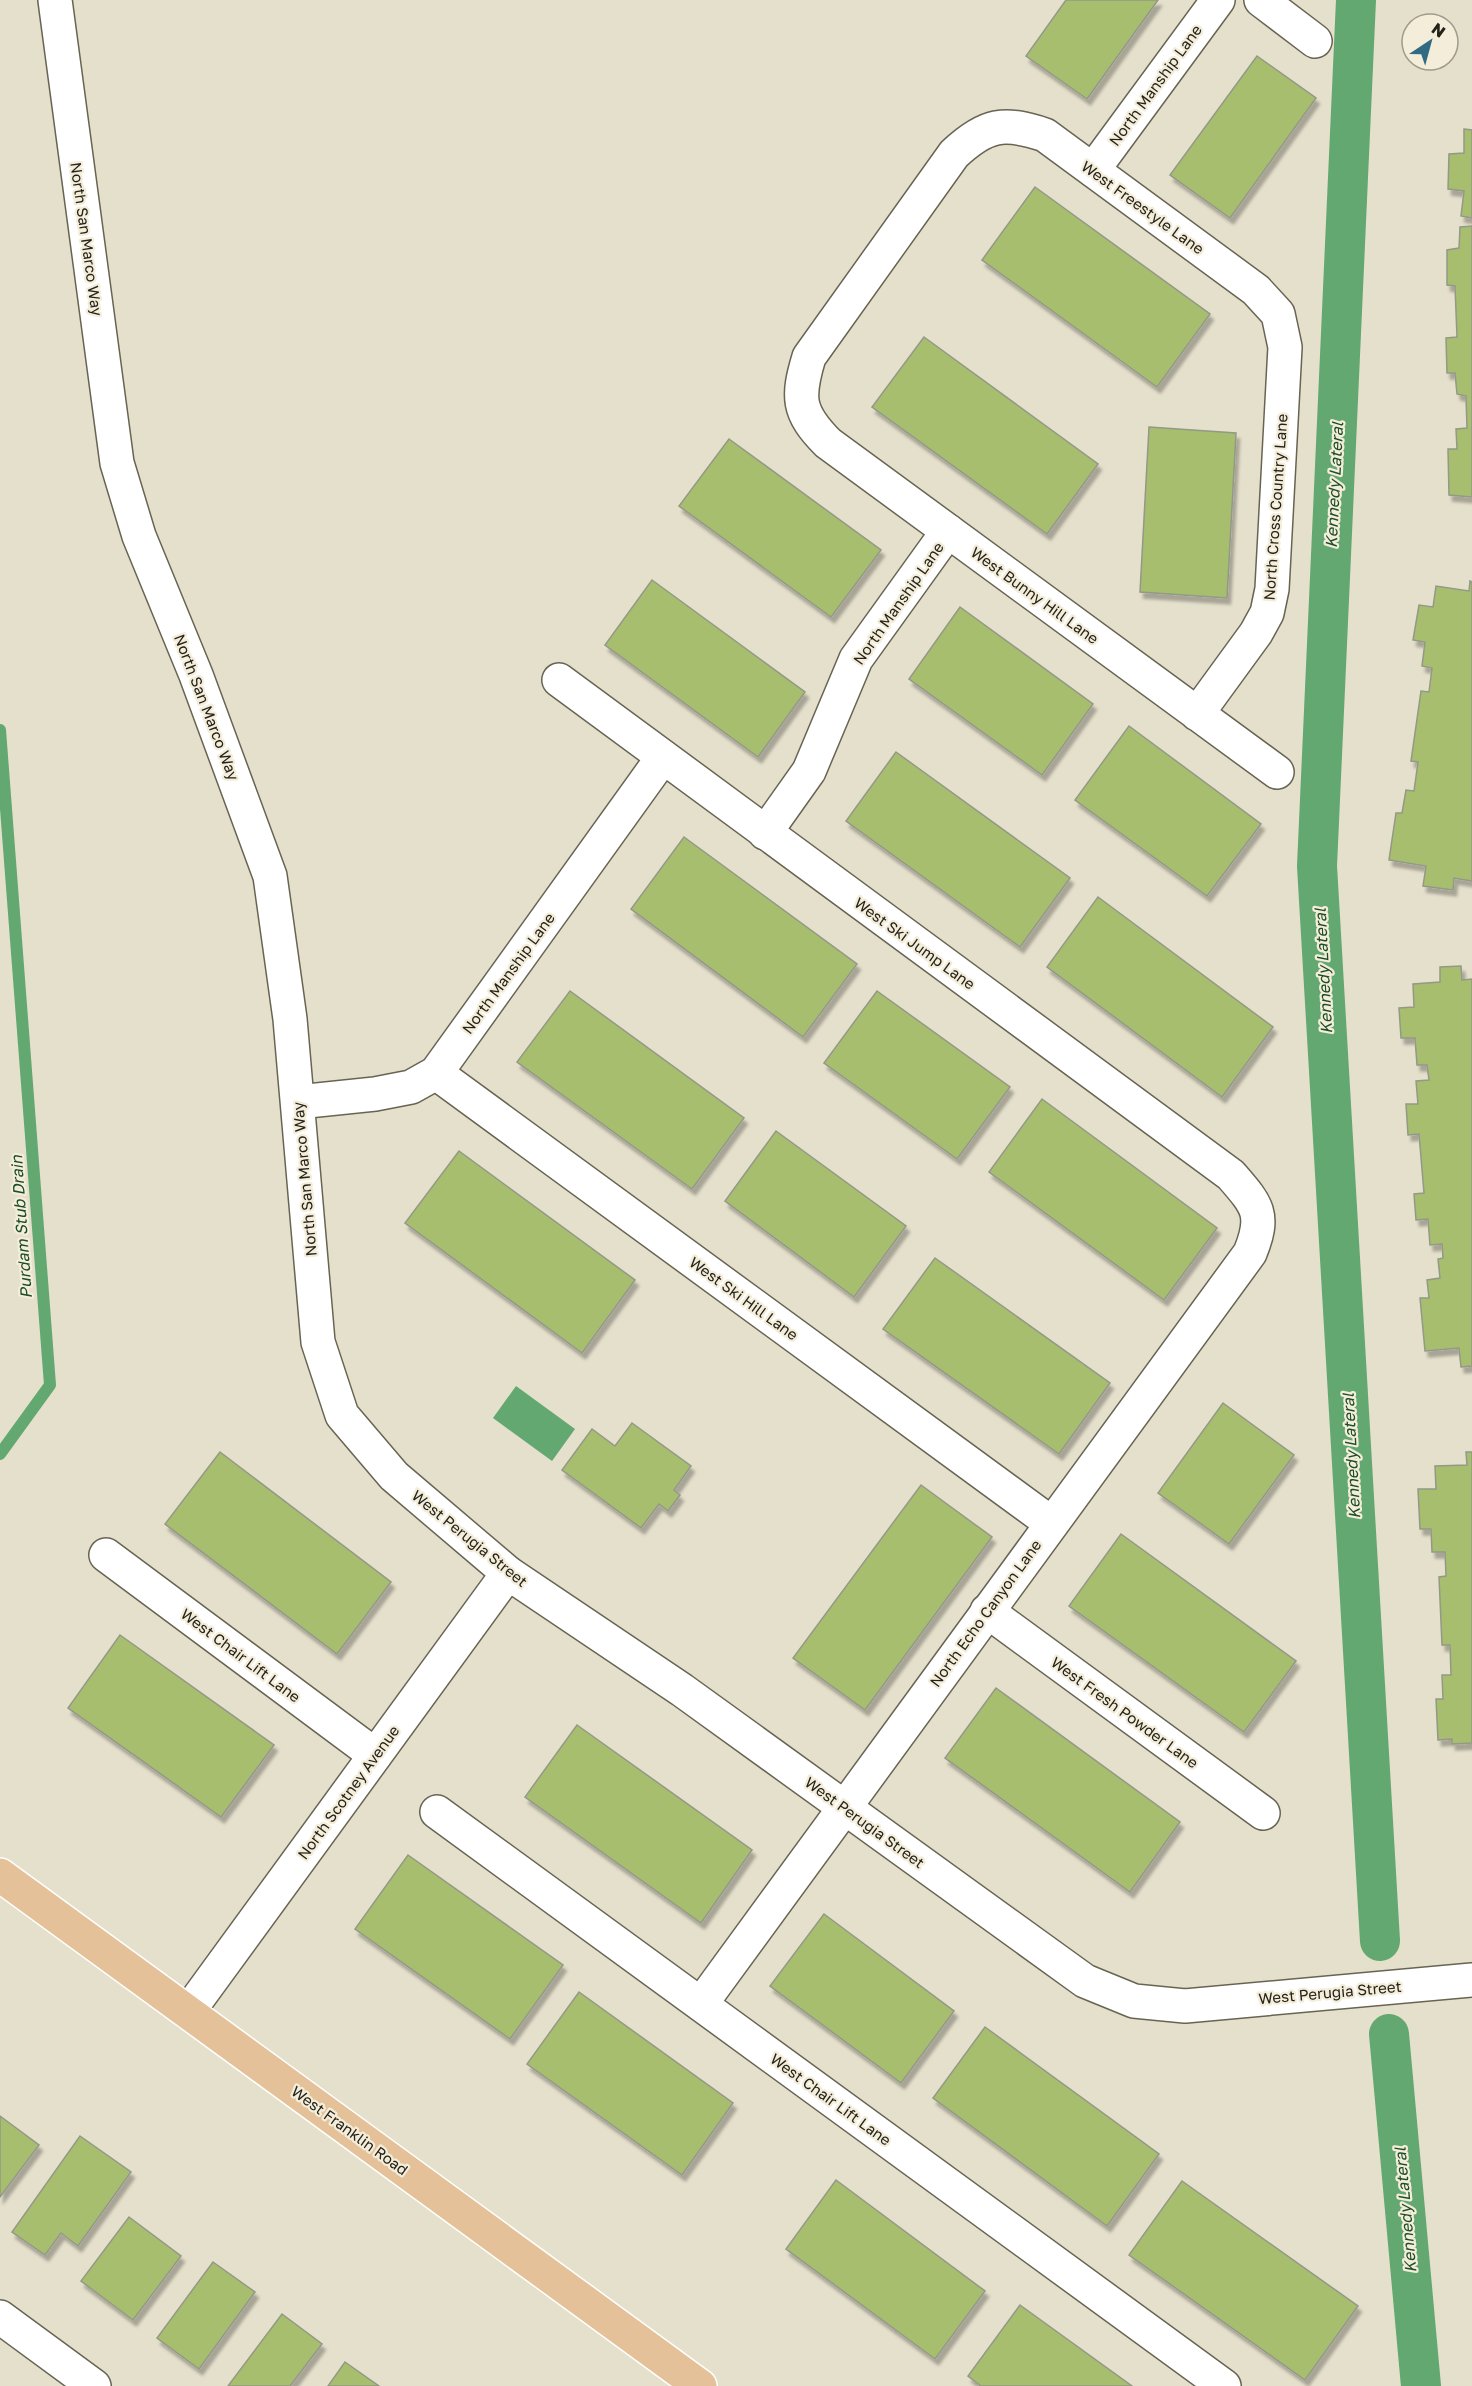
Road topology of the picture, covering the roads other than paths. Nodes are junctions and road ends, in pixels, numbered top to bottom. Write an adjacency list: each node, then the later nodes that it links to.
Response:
1 (55, 0): 15 (street, North San Marco Way)
2 (1218, 0): 5 (street, North Manship Lane)
3 (1261, 0): 4 (street)
4 (1315, 41)
5 (1093, 170): 6 (street, West Freestyle Lane); 7 (street, West Freestyle Lane)
6 (1278, 314): 10 (street, North Cross Country Lane)
7 (802, 408): 8 (street, West Bunny Hill Lane)
8 (948, 531): 10 (street, West Bunny Hill Lane); 13 (street, North Manship Lane)
9 (559, 681): 11 (street, West Ski Jump Lane)
10 (1197, 714): 12 (street, West Bunny Hill Lane)
11 (663, 757): 13 (street, West Ski Jump Lane); 14 (street, North Manship Lane)
12 (1277, 772)
13 (765, 833): 16 (street, West Ski Jump Lane)
14 (436, 1073): 15 (street, North Manship Lane); 18 (street, West Ski Hill Lane)
15 (298, 1102): 17 (street, North San Marco Way)
16 (1259, 1218): 18 (street, North Echo Canyon Lane)
17 (342, 1415): 20 (street, West Perugia Street)
18 (1051, 1522): 21 (street, North Echo Canyon Lane)
19 (106, 1555): 22 (street, West Chair Lift Lane)
20 (508, 1573): 22 (street, North Scotney Avenue); 23 (street, West Perugia Street)
21 (987, 1611): 23 (street, North Echo Canyon Lane); 25 (street, West Fresh Powder Lane)
22 (375, 1755): 29 (street, North Scotney Avenue)
23 (844, 1807): 27 (street, West Perugia Street); 28 (street, North Echo Canyon Lane)
24 (437, 1812): 28 (street, West Chair Lift Lane)
25 (1263, 1813)
26 (0, 1875): 29 (main road, West Franklin Road)
27 (1472, 1980)
28 (700, 2004): 33 (street, West Chair Lift Lane)
29 (188, 2012): 32 (main road, West Franklin Road)
30 (0, 2317): 31 (street)
31 (94, 2386)
32 (700, 2386)
33 (1224, 2386)

